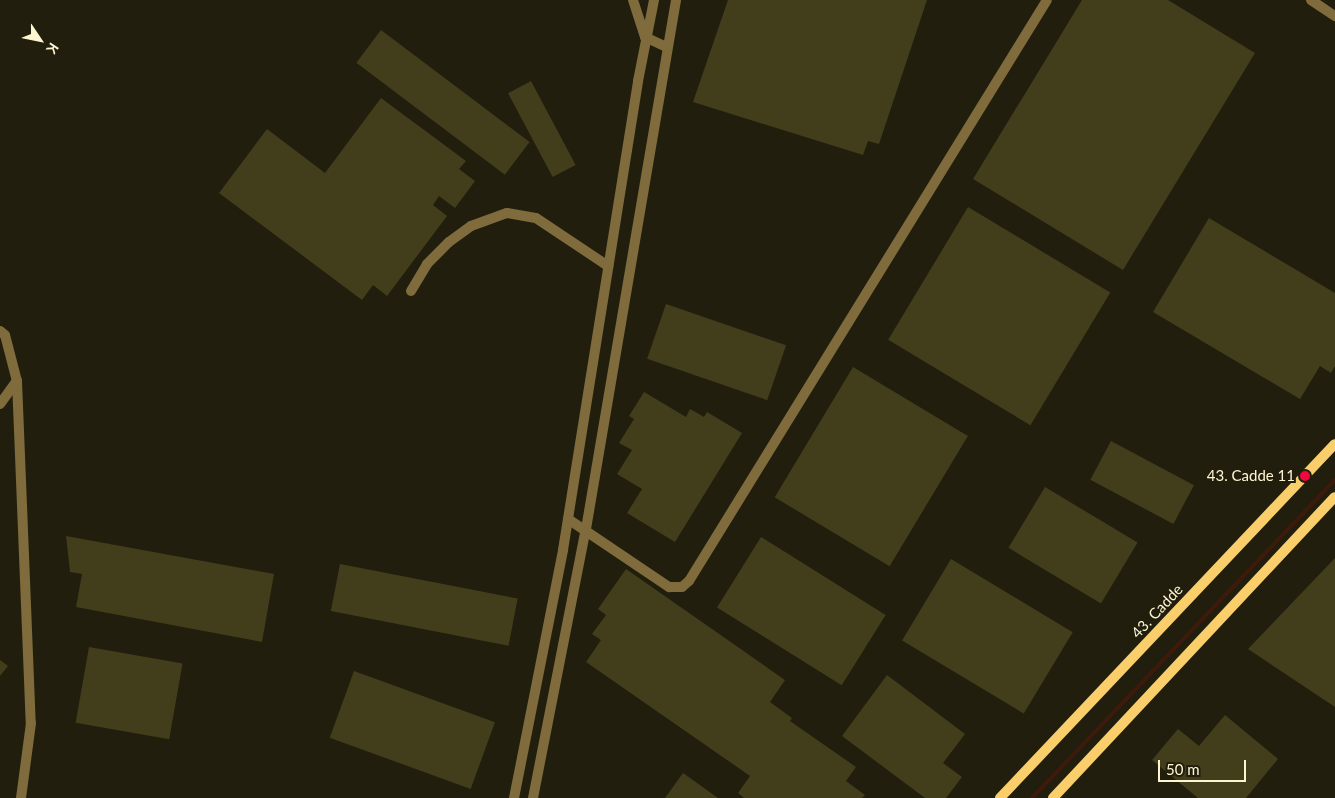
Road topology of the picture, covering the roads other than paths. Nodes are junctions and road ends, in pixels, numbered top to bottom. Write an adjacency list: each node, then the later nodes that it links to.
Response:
1 (633, 0): 7 (street)
2 (654, 0): 7 (street)
3 (676, 0): 8 (street)
4 (1047, 0): 17 (street)
5 (1311, 0): 6 (street)
6 (1335, 16)
7 (645, 37): 8 (street); 9 (street)
8 (666, 47): 17 (street)
9 (608, 266): 10 (street); 16 (street)
10 (410, 291)
11 (0, 332): 12 (street)
12 (17, 381): 13 (street); 18 (street)
13 (0, 404)
14 (1335, 444): 21 (main road, 43. Cadde)
15 (1335, 496): 22 (main road)
16 (568, 519): 17 (street); 19 (street)
17 (586, 529): 20 (street)
18 (21, 798)
19 (514, 798)
20 (533, 798)
21 (1000, 798)
22 (1054, 798)

